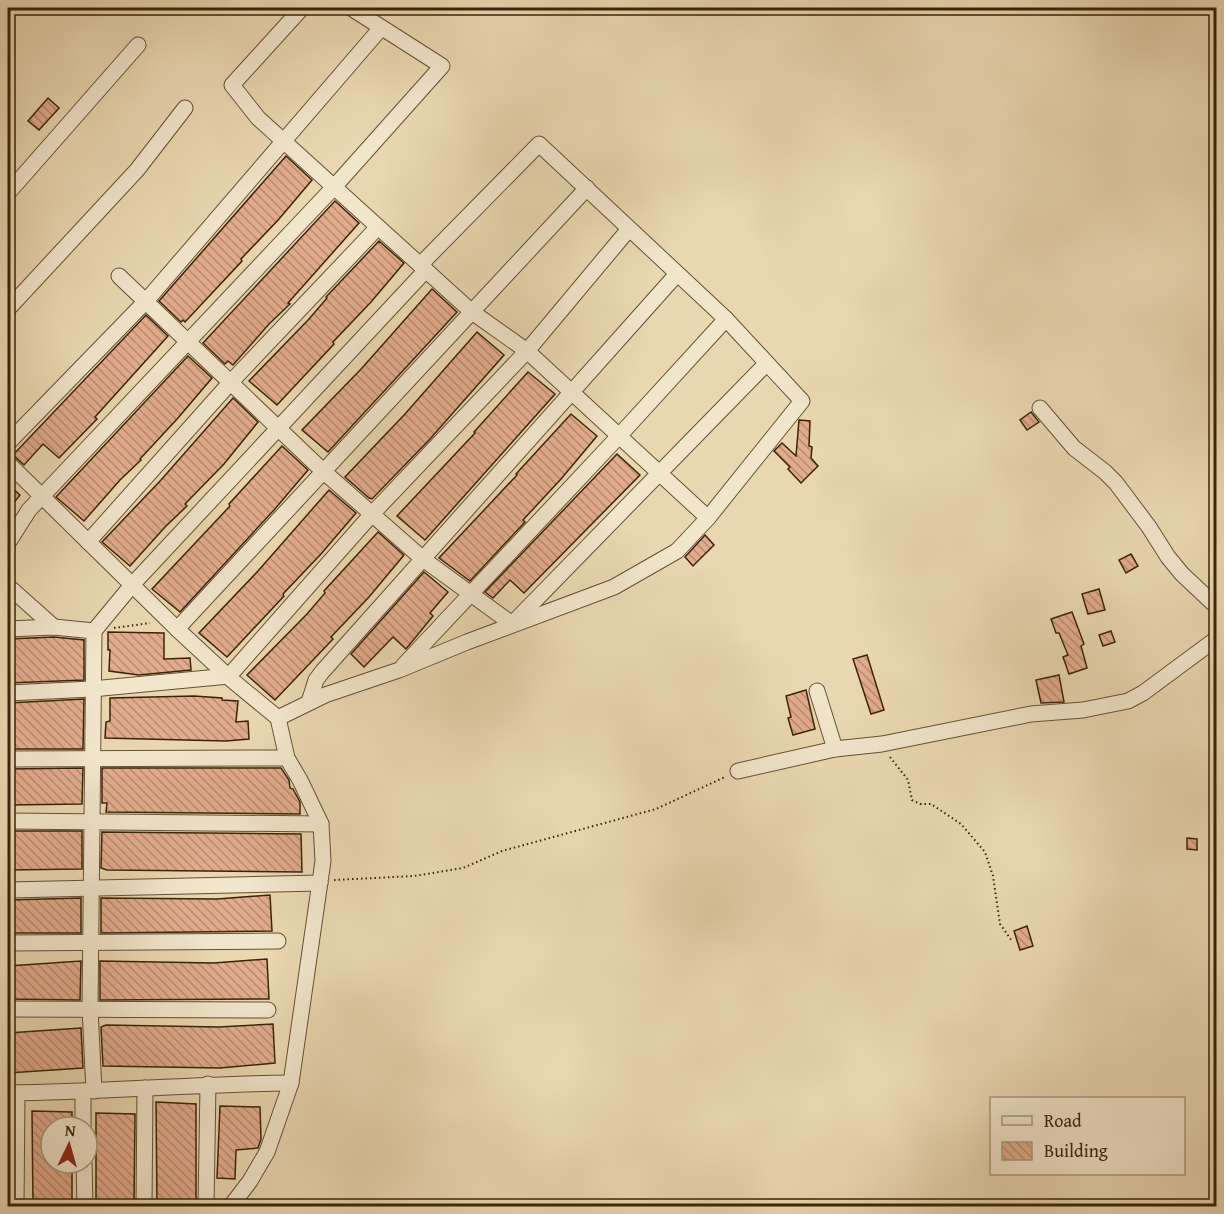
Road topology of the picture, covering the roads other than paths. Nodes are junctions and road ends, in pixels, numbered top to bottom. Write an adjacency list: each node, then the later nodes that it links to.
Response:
1 (302, 8): 6 (street)
2 (351, 8): 3 (street)
3 (381, 28): 6 (street); 7 (street)
4 (138, 45): 9 (street)
5 (185, 108): 16 (street)
6 (284, 142): 7 (street); 15 (street)
7 (334, 187): 10 (street); 19 (street)
8 (587, 188): 11 (street); 12 (street); 17 (street)
9 (8, 194)
10 (378, 227): 12 (street); 22 (street)
11 (629, 229): 13 (street); 20 (street)
12 (423, 268): 17 (street); 25 (street)
13 (677, 274): 18 (street); 23 (street)
14 (119, 276): 15 (street)
15 (146, 301): 19 (street); 27 (street)
16 (8, 309)
17 (472, 312): 20 (street); 29 (street)
18 (726, 319): 21 (street); 26 (street)
19 (188, 342): 22 (street); 31 (street)
20 (527, 351): 23 (street); 32 (street)
21 (766, 364): 30 (street); 33 (street)
22 (230, 383): 25 (street); 34 (street)
23 (572, 392): 26 (street); 36 (street)
24 (1040, 408): 40 (street)
25 (278, 427): 29 (street); 37 (street)
26 (620, 436): 30 (street); 39 (street)
27 (8, 443)
28 (8, 463): 31 (street)
29 (323, 471): 32 (street); 42 (street)
30 (660, 473): 33 (street); 41 (street)
31 (42, 497): 34 (street); 35 (street)
32 (372, 514): 36 (street); 48 (street)
33 (708, 518): 41 (street)
34 (88, 542): 37 (street)
35 (8, 543)
36 (423, 559): 39 (street); 52 (street)
37 (132, 585): 42 (street); 45 (street)
38 (8, 586): 43 (street)
39 (471, 594): 41 (street); 47 (street)
40 (1216, 606)
41 (512, 624): 47 (street)
42 (173, 625): 48 (street)
43 (54, 627): 44 (street); 45 (street)
44 (8, 629)
45 (94, 631): 49 (street)
46 (1216, 639): 54 (street)
47 (399, 670): 52 (street)
48 (229, 676): 49 (street); 53 (street)
49 (92, 690): 51 (street); 57 (street)
50 (817, 691): 54 (street)
51 (8, 693)
52 (309, 702): 53 (street)
53 (278, 718): 55 (street)
54 (835, 749): 58 (street)
55 (287, 758): 57 (street); 61 (street)
56 (8, 759): 57 (street)
57 (92, 759): 60 (street)
58 (738, 771)
59 (8, 821): 60 (street)
60 (93, 821): 61 (street); 63 (street)
61 (321, 824): 62 (street)
62 (320, 883): 63 (street); 71 (street)
63 (92, 889): 64 (street); 66 (street)
64 (8, 890)
65 (278, 941): 66 (street)
66 (91, 942): 67 (street); 69 (street)
67 (8, 943)
68 (8, 1009): 69 (street)
69 (90, 1009): 70 (street); 74 (street)
70 (268, 1010)
71 (291, 1083): 72 (street); 82 (street)
72 (208, 1084): 73 (street); 81 (street)
73 (145, 1088): 74 (street); 80 (street)
74 (88, 1092): 75 (street); 76 (street)
75 (12, 1093): 78 (street)
76 (85, 1115)
77 (84, 1175): 79 (street)
78 (16, 1206)
79 (85, 1206)
80 (144, 1206)
81 (206, 1206)
82 (231, 1206)

